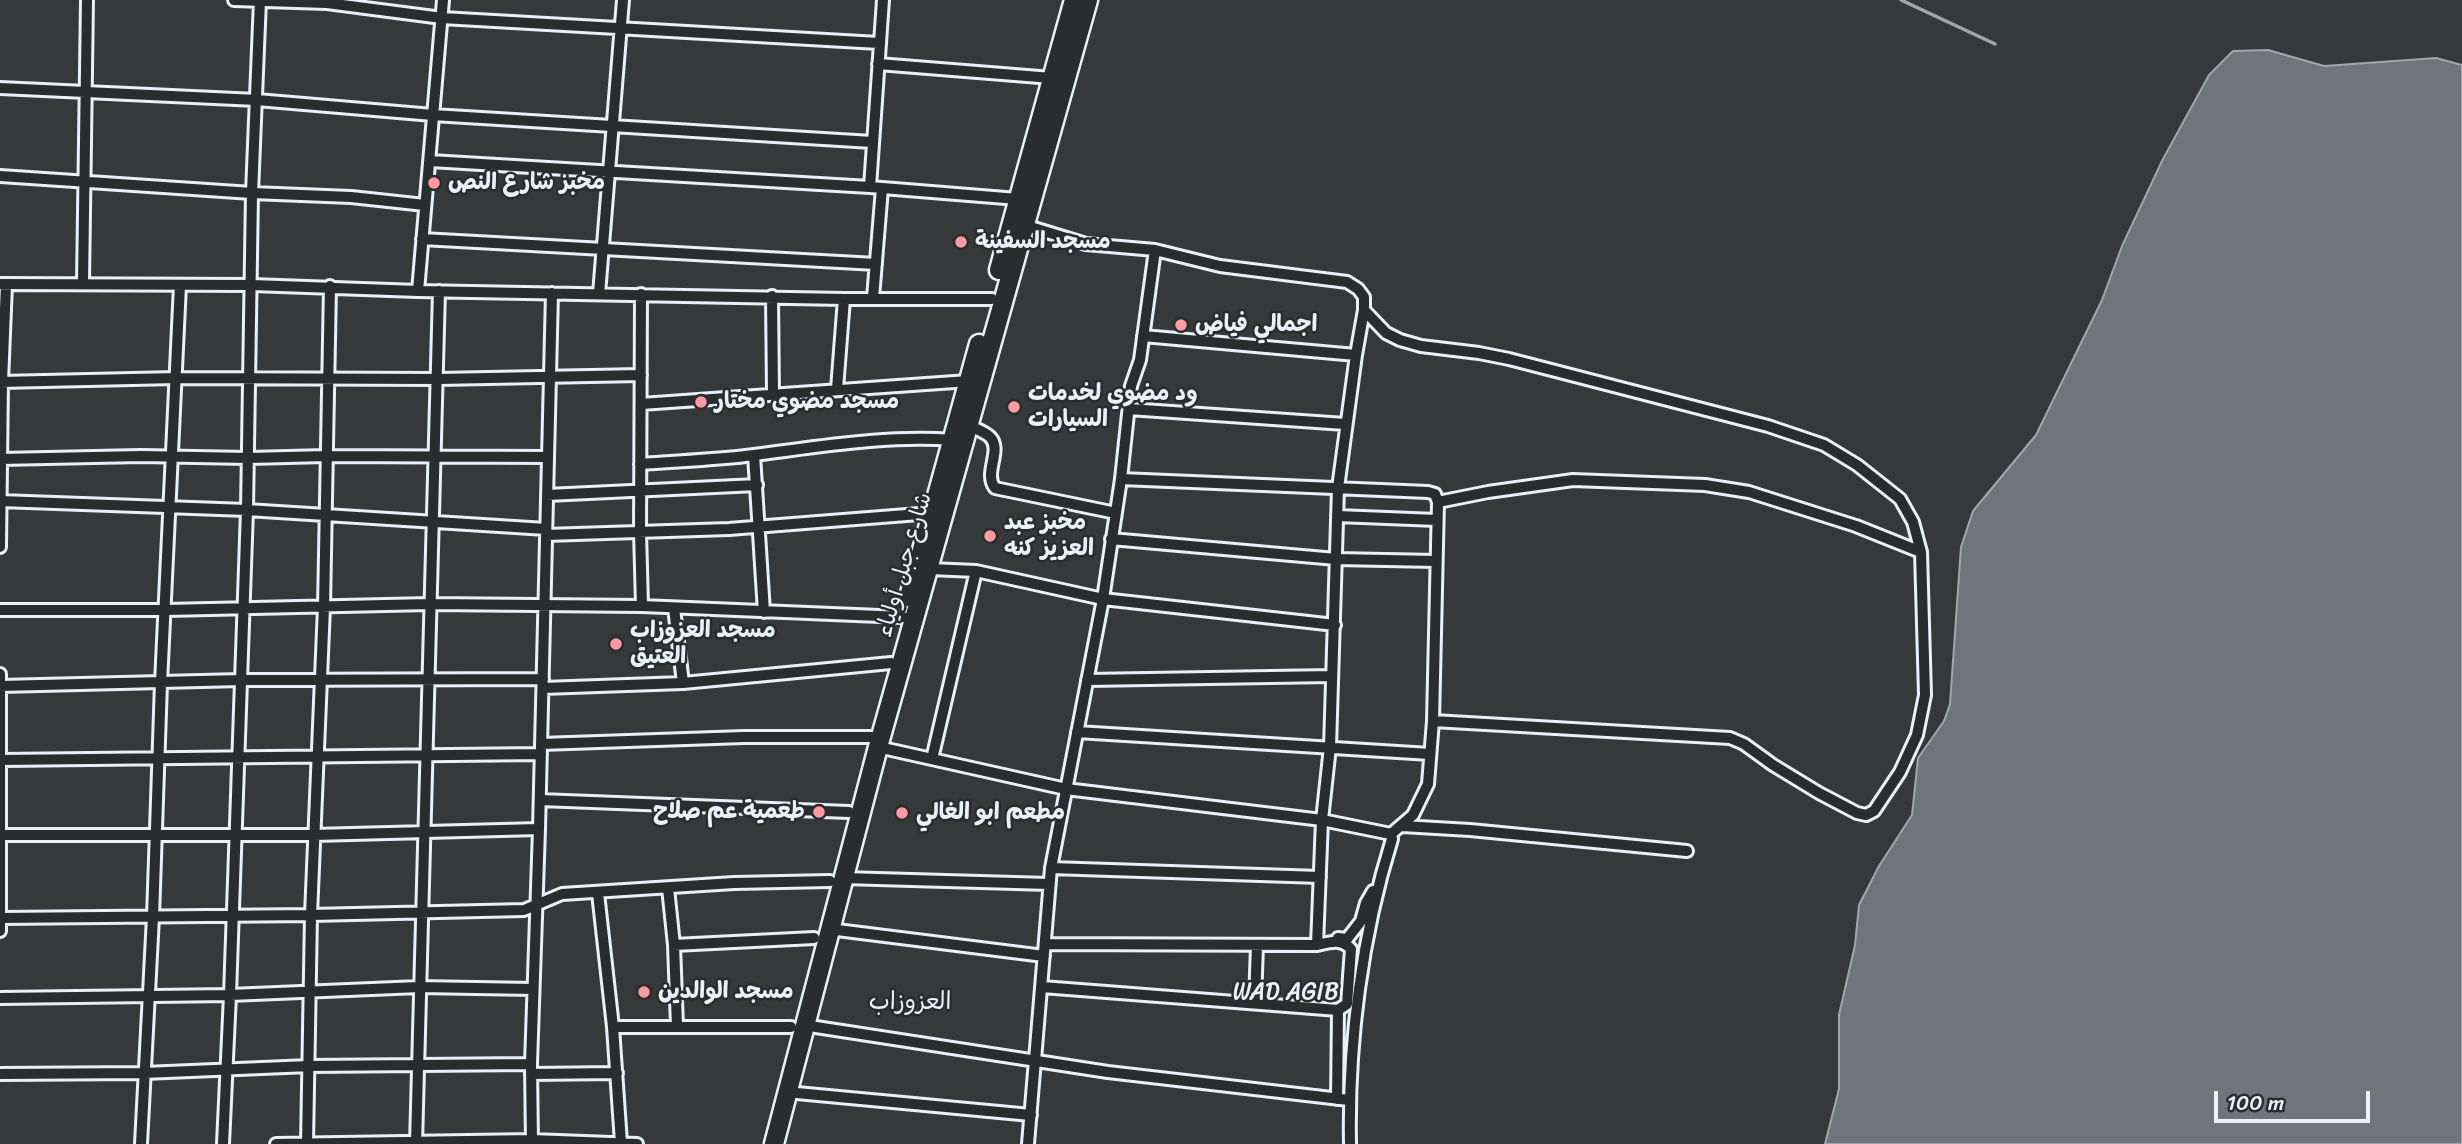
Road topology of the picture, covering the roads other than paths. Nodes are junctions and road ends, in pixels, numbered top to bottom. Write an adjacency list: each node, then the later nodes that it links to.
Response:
1 (87, 0): 15 (street)
2 (234, 0): 8 (street)
3 (443, 0): 9 (street)
4 (623, 0): 10 (street)
5 (883, 0): 11 (street)
6 (1074, 0): 13 (main road, شارع جبل أولياء)
7 (1088, 0): 29 (main road, شارع جبل أولياء)
8 (260, 1): 9 (street); 16 (street)
9 (442, 18): 10 (street); 17 (street)
10 (621, 27): 11 (street); 18 (street)
11 (879, 43): 12 (street)
12 (878, 64): 13 (street); 19 (street)
13 (1052, 78): 27 (main road, شارع جبل أولياء)
14 (0, 88): 15 (street)
15 (86, 93): 16 (street); 23 (street)
16 (257, 100): 17 (street); 26 (street)
17 (433, 115): 18 (street); 20 (street)
18 (613, 125): 19 (street); 21 (street)
19 (872, 142): 24 (street)
20 (430, 161): 21 (street); 28 (street)
21 (610, 172): 24 (street); 31 (street)
22 (0, 176): 23 (street)
23 (83, 180): 26 (street); 34 (street)
24 (870, 187): 25 (street)
25 (882, 188): 27 (street); 33 (street)
26 (252, 193): 28 (street); 37 (street)
27 (1018, 199): 47 (main road, شارع جبل أولياء)
28 (425, 205): 30 (street)
29 (1024, 225): 32 (street); 64 (main road, شارع جبل أولياء)
30 (422, 239): 31 (street); 39 (street)
31 (602, 247): 33 (street); 42 (street)
32 (1155, 250): 48 (street); 49 (street)
33 (876, 264): 45 (street)
34 (83, 283): 35 (street); 36 (street)
35 (3, 284): 58 (street)
36 (180, 285): 37 (street); 53 (street)
37 (252, 285): 38 (street); 56 (street)
38 (330, 286): 39 (street); 54 (street)
39 (418, 291): 40 (street)
40 (439, 291): 41 (street); 55 (street)
41 (552, 293): 42 (street); 52 (street)
42 (599, 294): 43 (street)
43 (641, 294): 44 (street); 51 (street)
44 (772, 296): 46 (street); 60 (street)
45 (873, 298): 46 (street); 47 (street)
46 (844, 299): 59 (street)
47 (992, 299): 57 (main road, شارع جبل أولياء)
48 (1364, 310): 50 (street); 94 (street)
49 (1143, 336): 50 (street); 62 (street)
50 (1356, 355): 63 (street)
51 (641, 375): 52 (street); 61 (street)
52 (550, 377): 55 (street); 69 (street)
53 (176, 378): 56 (street); 58 (street); 70 (street)
54 (328, 378): 55 (street); 56 (street); 67 (street)
55 (438, 379): 68 (street)
56 (250, 380): 71 (street)
57 (969, 381): 59 (street); 65 (main road, شارع جبل أولياء)
58 (1, 382): 72 (street)
59 (837, 389): 60 (street)
60 (773, 394): 61 (street)
61 (641, 404): 73 (street)
62 (1129, 409): 63 (street); 74 (street)
63 (1345, 424): 76 (street)
64 (970, 426): 84 (street); 97 (main road, شارع جبل أولياء)
65 (953, 440): 66 (street); 83 (main road, شارع جبل أولياء)
66 (754, 455): 73 (street); 75 (street)
67 (326, 456): 68 (street); 71 (street); 85 (street)
68 (435, 456): 69 (street); 88 (street)
69 (548, 457): 78 (street)
70 (172, 458): 71 (street); 72 (street); 81 (street)
71 (248, 458): 82 (street)
72 (1, 459): 79 (street)
73 (640, 464): 77 (street)
74 (1121, 479): 76 (street); 84 (street)
75 (757, 485): 77 (street); 89 (street)
76 (1338, 488): 80 (street); 86 (street)
77 (640, 491): 78 (street); 90 (street)
78 (547, 495): 91 (street)
79 (1, 501): 81 (street); 93 (street)
80 (1438, 502): 87 (street); 94 (street)
81 (171, 506): 82 (street); 107 (street)
82 (247, 510): 85 (street); 104 (street)
83 (932, 513): 89 (street); 109 (main road, شارع جبل أولياء)
84 (1116, 513): 92 (street)
85 (324, 515): 88 (street); 102 (street)
86 (1337, 516): 87 (street); 95 (street)
87 (1437, 520): 96 (street)
88 (433, 522): 91 (street); 100 (street)
89 (760, 526): 90 (street); 108 (street)
90 (640, 531): 91 (street); 103 (street)
91 (546, 532): 101 (street)
92 (1111, 539): 95 (street); 99 (street)
93 (0, 547)
94 (1921, 552): 123 (street)
95 (1336, 559): 96 (street); 110 (street)
96 (1436, 561): 123 (street)
97 (930, 569): 98 (street); 122 (main road, شارع جبل أولياء)
98 (976, 571): 99 (street); 133 (street)
99 (1103, 598): 110 (street); 116 (street)
100 (430, 604): 101 (street); 102 (street); 117 (street)
101 (544, 606): 103 (street); 120 (street)
102 (324, 607): 104 (street); 115 (street)
103 (642, 607): 105 (street)
104 (244, 608): 107 (street); 114 (street)
105 (674, 608): 108 (street); 119 (street)
106 (0, 610): 107 (street)
107 (166, 610): 118 (street)
108 (764, 611): 109 (street)
109 (903, 617): 111 (main road, شارع جبل أولياء)
110 (1335, 625): 113 (street)
111 (891, 663): 119 (street); 122 (main road, شارع جبل أولياء)
112 (0, 674): 121 (street)
113 (1332, 676): 116 (street); 126 (street)
114 (241, 680): 115 (street); 118 (street); 131 (street)
115 (321, 680): 117 (street); 130 (street)
116 (1087, 680): 124 (street)
117 (430, 681): 120 (street); 129 (street)
118 (161, 683): 121 (street); 132 (street)
119 (683, 683): 120 (street)
120 (543, 684): 127 (street)
121 (0, 686): 134 (street)
122 (890, 687): 125 (main road, شارع جبل أولياء)
123 (1433, 721): 128 (street)
124 (1077, 732): 126 (street); 135 (street)
125 (875, 742): 127 (street); 133 (street); 137 (main road, شارع جبل أولياء); 151 (main road, شارع جبل أولياء)
126 (1330, 747): 128 (street); 138 (street)
127 (541, 749): 129 (street); 136 (street)
128 (1430, 754): 139 (street)
129 (426, 755): 130 (street); 141 (street)
130 (317, 756): 131 (street); 145 (street)
131 (238, 757): 132 (street); 144 (street)
132 (160, 758): 134 (street); 146 (street)
133 (932, 759): 135 (street)
134 (0, 760): 143 (street)
135 (1066, 789): 138 (street); 148 (street)
136 (540, 800): 137 (street); 140 (street)
137 (849, 812): 151 (main road, شارع جبل أولياء)
138 (1322, 820): 142 (street); 149 (street)
139 (1402, 826): 142 (street); 147 (street)
140 (539, 829): 141 (street); 155 (street)
141 (425, 833): 145 (street); 156 (street)
142 (1391, 834): 150 (street)
143 (1, 835): 146 (street); 160 (street)
144 (236, 835): 145 (street); 146 (street); 157 (street)
145 (314, 835): 158 (street)
146 (155, 836): 159 (street)
147 (1687, 850)
148 (1051, 868): 149 (street); 152 (street)
149 (1320, 877): 163 (street)
150 (1381, 877): 163 (street); 189 (street)
151 (836, 880): 152 (street); 153 (street); 162 (main road, شارع جبل أولياء)
152 (1049, 884): 166 (street)
153 (668, 888): 154 (street); 164 (street)
154 (598, 893): 155 (street); 178 (street)
155 (537, 907): 156 (street); 169 (street)
156 (423, 913): 158 (street); 167 (street)
157 (233, 915): 158 (street); 159 (street); 172 (street)
158 (311, 915): 170 (street)
159 (153, 917): 160 (street); 171 (street)
160 (1, 918): 161 (street)
161 (0, 931)
162 (821, 934): 164 (street); 166 (street); 177 (main road, شارع جبل أولياء)
163 (1318, 942): 165 (street); 175 (street)
164 (674, 945): 176 (street)
165 (1257, 945): 166 (street); 174 (street)
166 (1044, 950): 168 (street)
167 (419, 987): 169 (street); 170 (street); 180 (street)
168 (1042, 987): 174 (street); 179 (street)
169 (533, 989): 182 (street)
170 (309, 991): 172 (street); 181 (street)
171 (149, 995): 172 (street); 173 (street); 184 (street)
172 (230, 995): 183 (street)
173 (0, 999)
174 (1255, 1002): 175 (street)
175 (1338, 1010): 188 (street)
176 (677, 1026): 177 (street); 178 (street)
177 (797, 1026): 179 (street); 187 (main road, شارع جبل أولياء); 199 (main road, شارع جبل أولياء)
178 (613, 1027): 185 (street)
179 (1037, 1060): 188 (street); 190 (street)
180 (416, 1065): 181 (street); 182 (street); 192 (street)
181 (309, 1066): 183 (street); 197 (street)
182 (531, 1069): 185 (street); 191 (street)
183 (226, 1070): 184 (street); 195 (street)
184 (144, 1073): 186 (street); 194 (street)
185 (617, 1073): 193 (street)
186 (0, 1074)
187 (786, 1092): 190 (street); 200 (main road, شارع جبل أولياء)
188 (1336, 1099): 189 (street)
189 (1349, 1100): 202 (street)
190 (1031, 1115): 201 (street)
191 (532, 1142): 192 (street); 193 (street)
192 (416, 1143): 197 (street)
193 (621, 1143): 198 (street)
194 (141, 1144)
195 (223, 1144)
196 (276, 1144): 197 (street)
197 (307, 1144)
198 (637, 1144)
199 (762, 1144)
200 (774, 1144)
201 (1028, 1144)
202 (1350, 1144)

